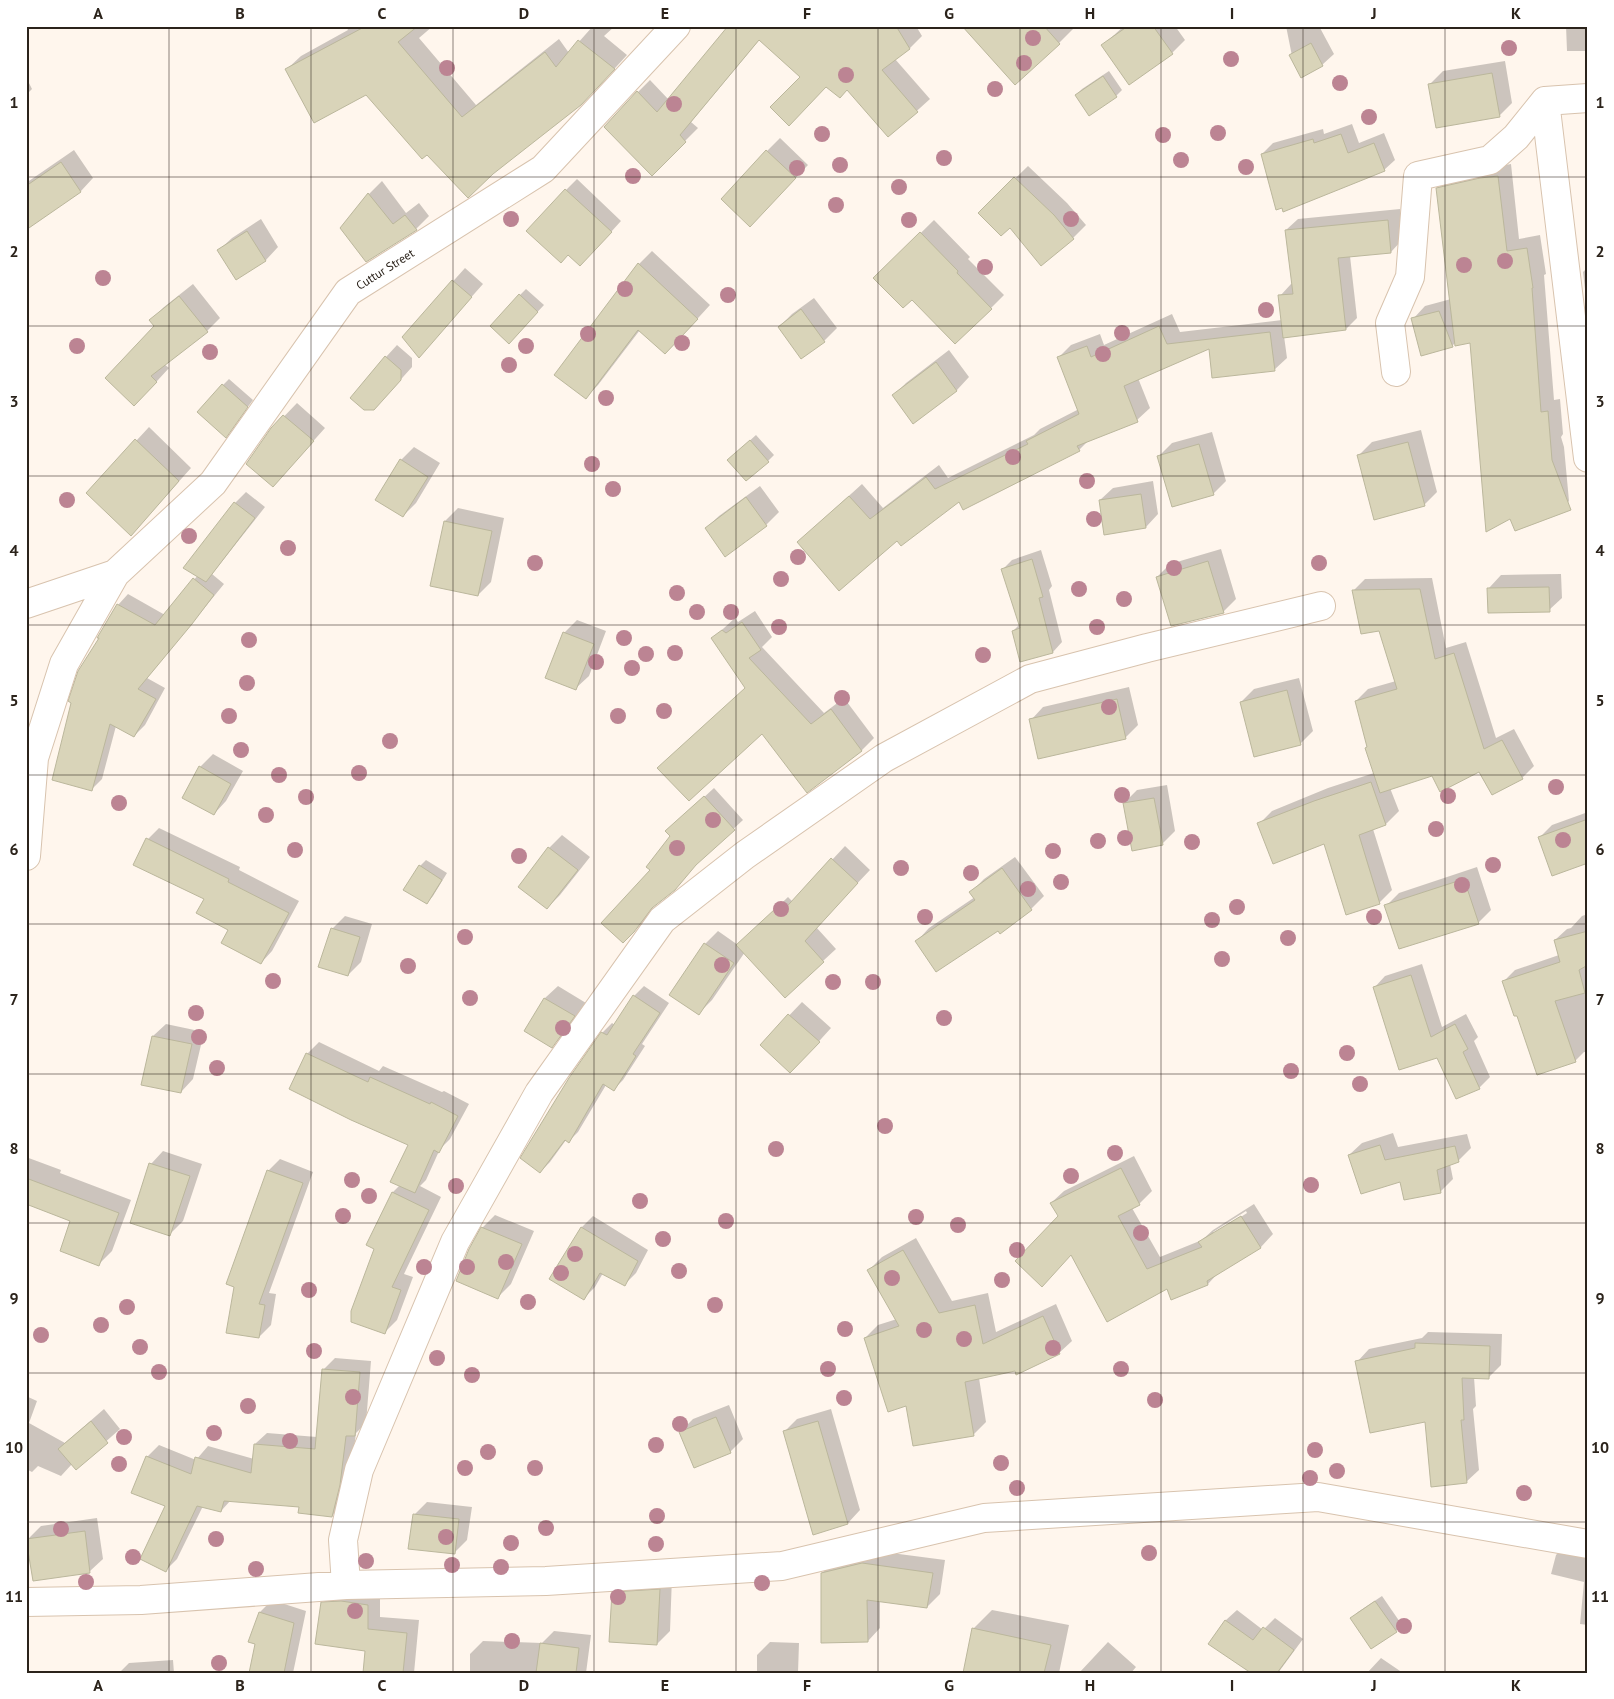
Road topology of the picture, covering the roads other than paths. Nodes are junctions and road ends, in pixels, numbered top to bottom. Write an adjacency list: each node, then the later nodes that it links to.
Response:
1 (676, 26): 6 (street, Cuttur Street)
2 (1588, 98): 3 (street)
3 (1545, 101): 4 (street); 5 (street)
4 (1396, 372)
5 (1588, 458)
6 (114, 574): 7 (street); 9 (street)
7 (26, 604)
8 (1321, 606): 11 (street)
9 (26, 856)
10 (1588, 1544): 11 (street)
11 (346, 1585): 12 (street)
12 (26, 1602)

